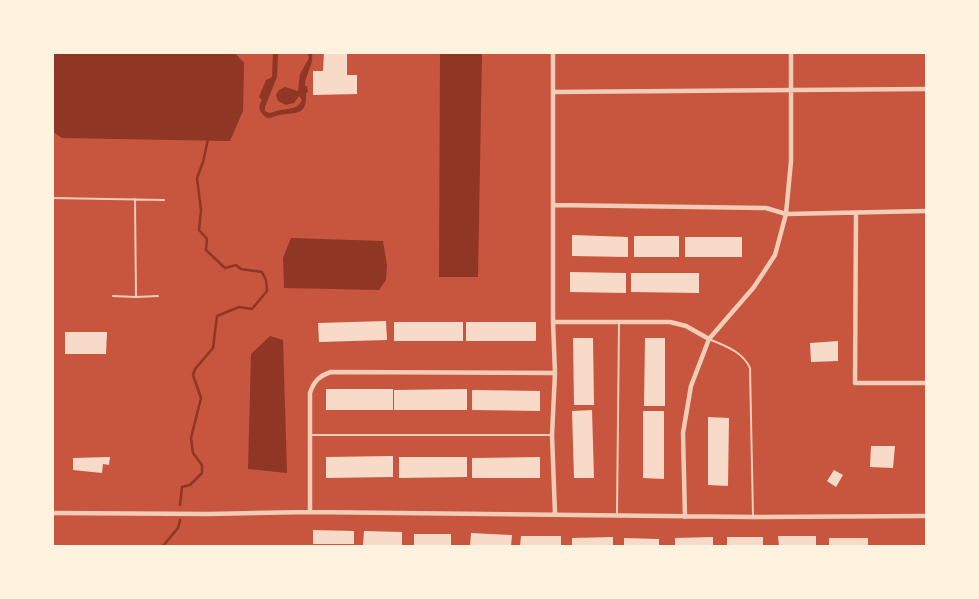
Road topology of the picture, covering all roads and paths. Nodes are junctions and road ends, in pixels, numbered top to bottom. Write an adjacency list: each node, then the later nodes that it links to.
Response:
1 (554, 52): 5 (street)
2 (791, 52): 4 (street)
3 (926, 89): 4 (street)
4 (790, 90): 5 (street); 12 (street)
5 (553, 92): 9 (street)
6 (52, 198): 7 (lane)
7 (135, 199): 8 (lane); 14 (lane)
8 (164, 200)
9 (554, 205): 12 (street); 16 (street)
10 (926, 211): 11 (street)
11 (856, 213): 12 (street); 20 (street)
12 (786, 214): 18 (street)
13 (113, 296): 14 (lane)
14 (136, 296): 15 (lane)
15 (158, 296)
16 (553, 322): 17 (street); 19 (street)
17 (619, 322): 18 (street); 26 (lane)
18 (709, 338): 28 (street); 29 (lane)
19 (555, 373): 21 (street); 22 (street)
20 (926, 383)
21 (310, 435): 22 (lane); 23 (street)
22 (552, 435): 25 (street)
23 (310, 512): 24 (street); 25 (street)
24 (52, 513)
25 (555, 514): 26 (street)
26 (617, 516): 28 (street)
27 (926, 516): 29 (street)
28 (685, 517): 29 (street)
29 (753, 517)

